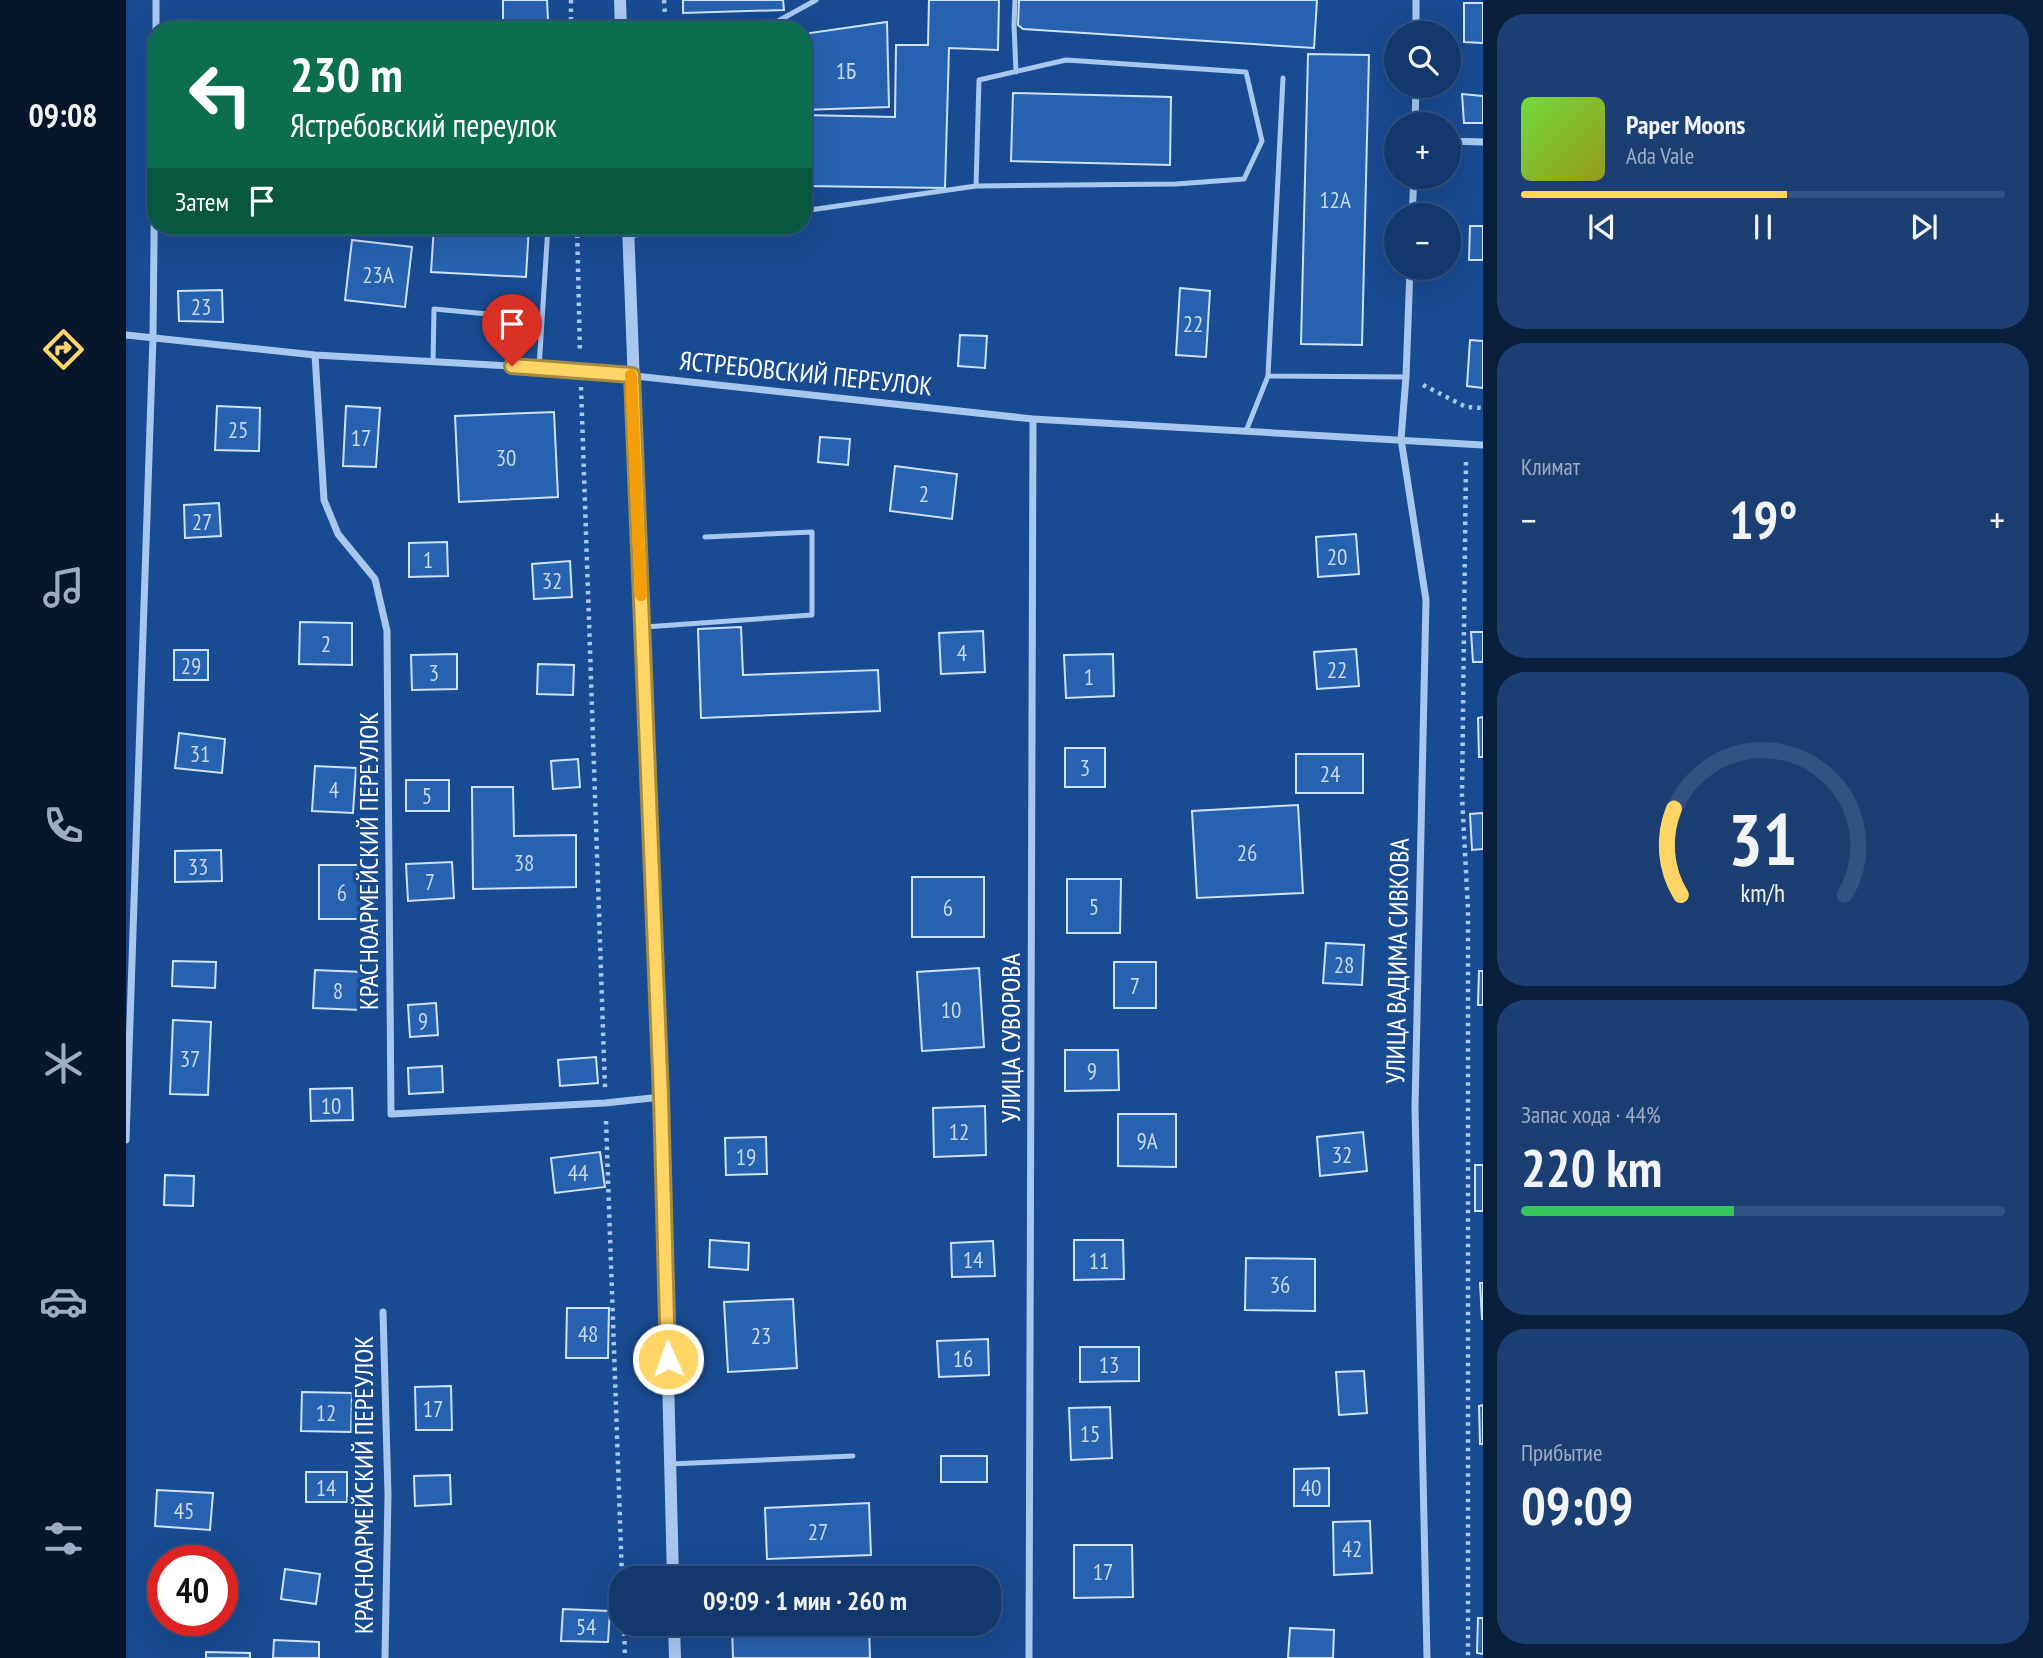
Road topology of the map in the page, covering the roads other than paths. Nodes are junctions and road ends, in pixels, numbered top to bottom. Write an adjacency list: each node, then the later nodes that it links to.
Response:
1 (156, 0): 6 (street)
2 (620, 0): 7 (street)
3 (817, 0): 8 (lane)
4 (1015, 0): 10 (lane)
5 (1416, 0): 9 (street)
6 (156, 21)
7 (621, 21)
8 (778, 21)
9 (1416, 21)
10 (1016, 72): 14 (lane); 14 (lane)
11 (1283, 78): 27 (lane)
12 (1461, 141): 13 (street)
13 (1483, 142)
14 (976, 186): 15 (lane)
15 (812, 210)
16 (154, 235): 22 (street)
17 (547, 235): 20 (lane)
18 (628, 235): 26 (street)
19 (1410, 280): 28 (street, УЛИЦА ВАДИМА СИВКОВА)
20 (542, 318): 24 (lane); 25 (lane)
21 (126, 335): 22 (street, ЯСТРЕБОВСКИЙ ПЕРЕУЛОК)
22 (153, 337): 23 (street, ЯСТРЕБОВСКИЙ ПЕРЕУЛОК); 36 (street)
23 (315, 355): 24 (street, ЯСТРЕБОВСКИЙ ПЕРЕУЛОК); 35 (street, КРАСНОАРМЕЙСКИЙ ПЕРЕУЛОК)
24 (433, 362): 25 (street, ЯСТРЕБОВСКИЙ ПЕРЕУЛОК)
25 (539, 368): 26 (street, ЯСТРЕБОВСКИЙ ПЕРЕУЛОК)
26 (632, 375): 29 (street, ЯСТРЕБОВСКИЙ ПЕРЕУЛОК); 34 (street)
27 (1268, 376): 28 (lane); 30 (lane)
28 (1406, 377): 31 (street, УЛИЦА ВАДИМА СИВКОВА)
29 (1033, 419): 30 (street, ЯСТРЕБОВСКИЙ ПЕРЕУЛОК); 44 (street, УЛИЦА СУВОРОВА)
30 (1245, 430): 31 (street, ЯСТРЕБОВСКИЙ ПЕРЕУЛОК)
31 (1402, 439): 32 (street, ЯСТРЕБОВСКИЙ ПЕРЕУЛОК); 45 (street, УЛИЦА ВАДИМА СИВКОВА)
32 (1483, 444)
33 (705, 537): 34 (lane)
34 (642, 628): 35 (street)
35 (661, 1097): 39 (street)
36 (126, 1140)
37 (383, 1312): 42 (street, КРАСНОАРМЕЙСКИЙ ПЕРЕУЛОК)
38 (853, 1456): 39 (lane)
39 (670, 1464): 40 (street)
40 (673, 1566)
41 (674, 1636): 43 (street)
42 (385, 1658)
43 (675, 1658)
44 (1029, 1658)
45 (1427, 1658)

